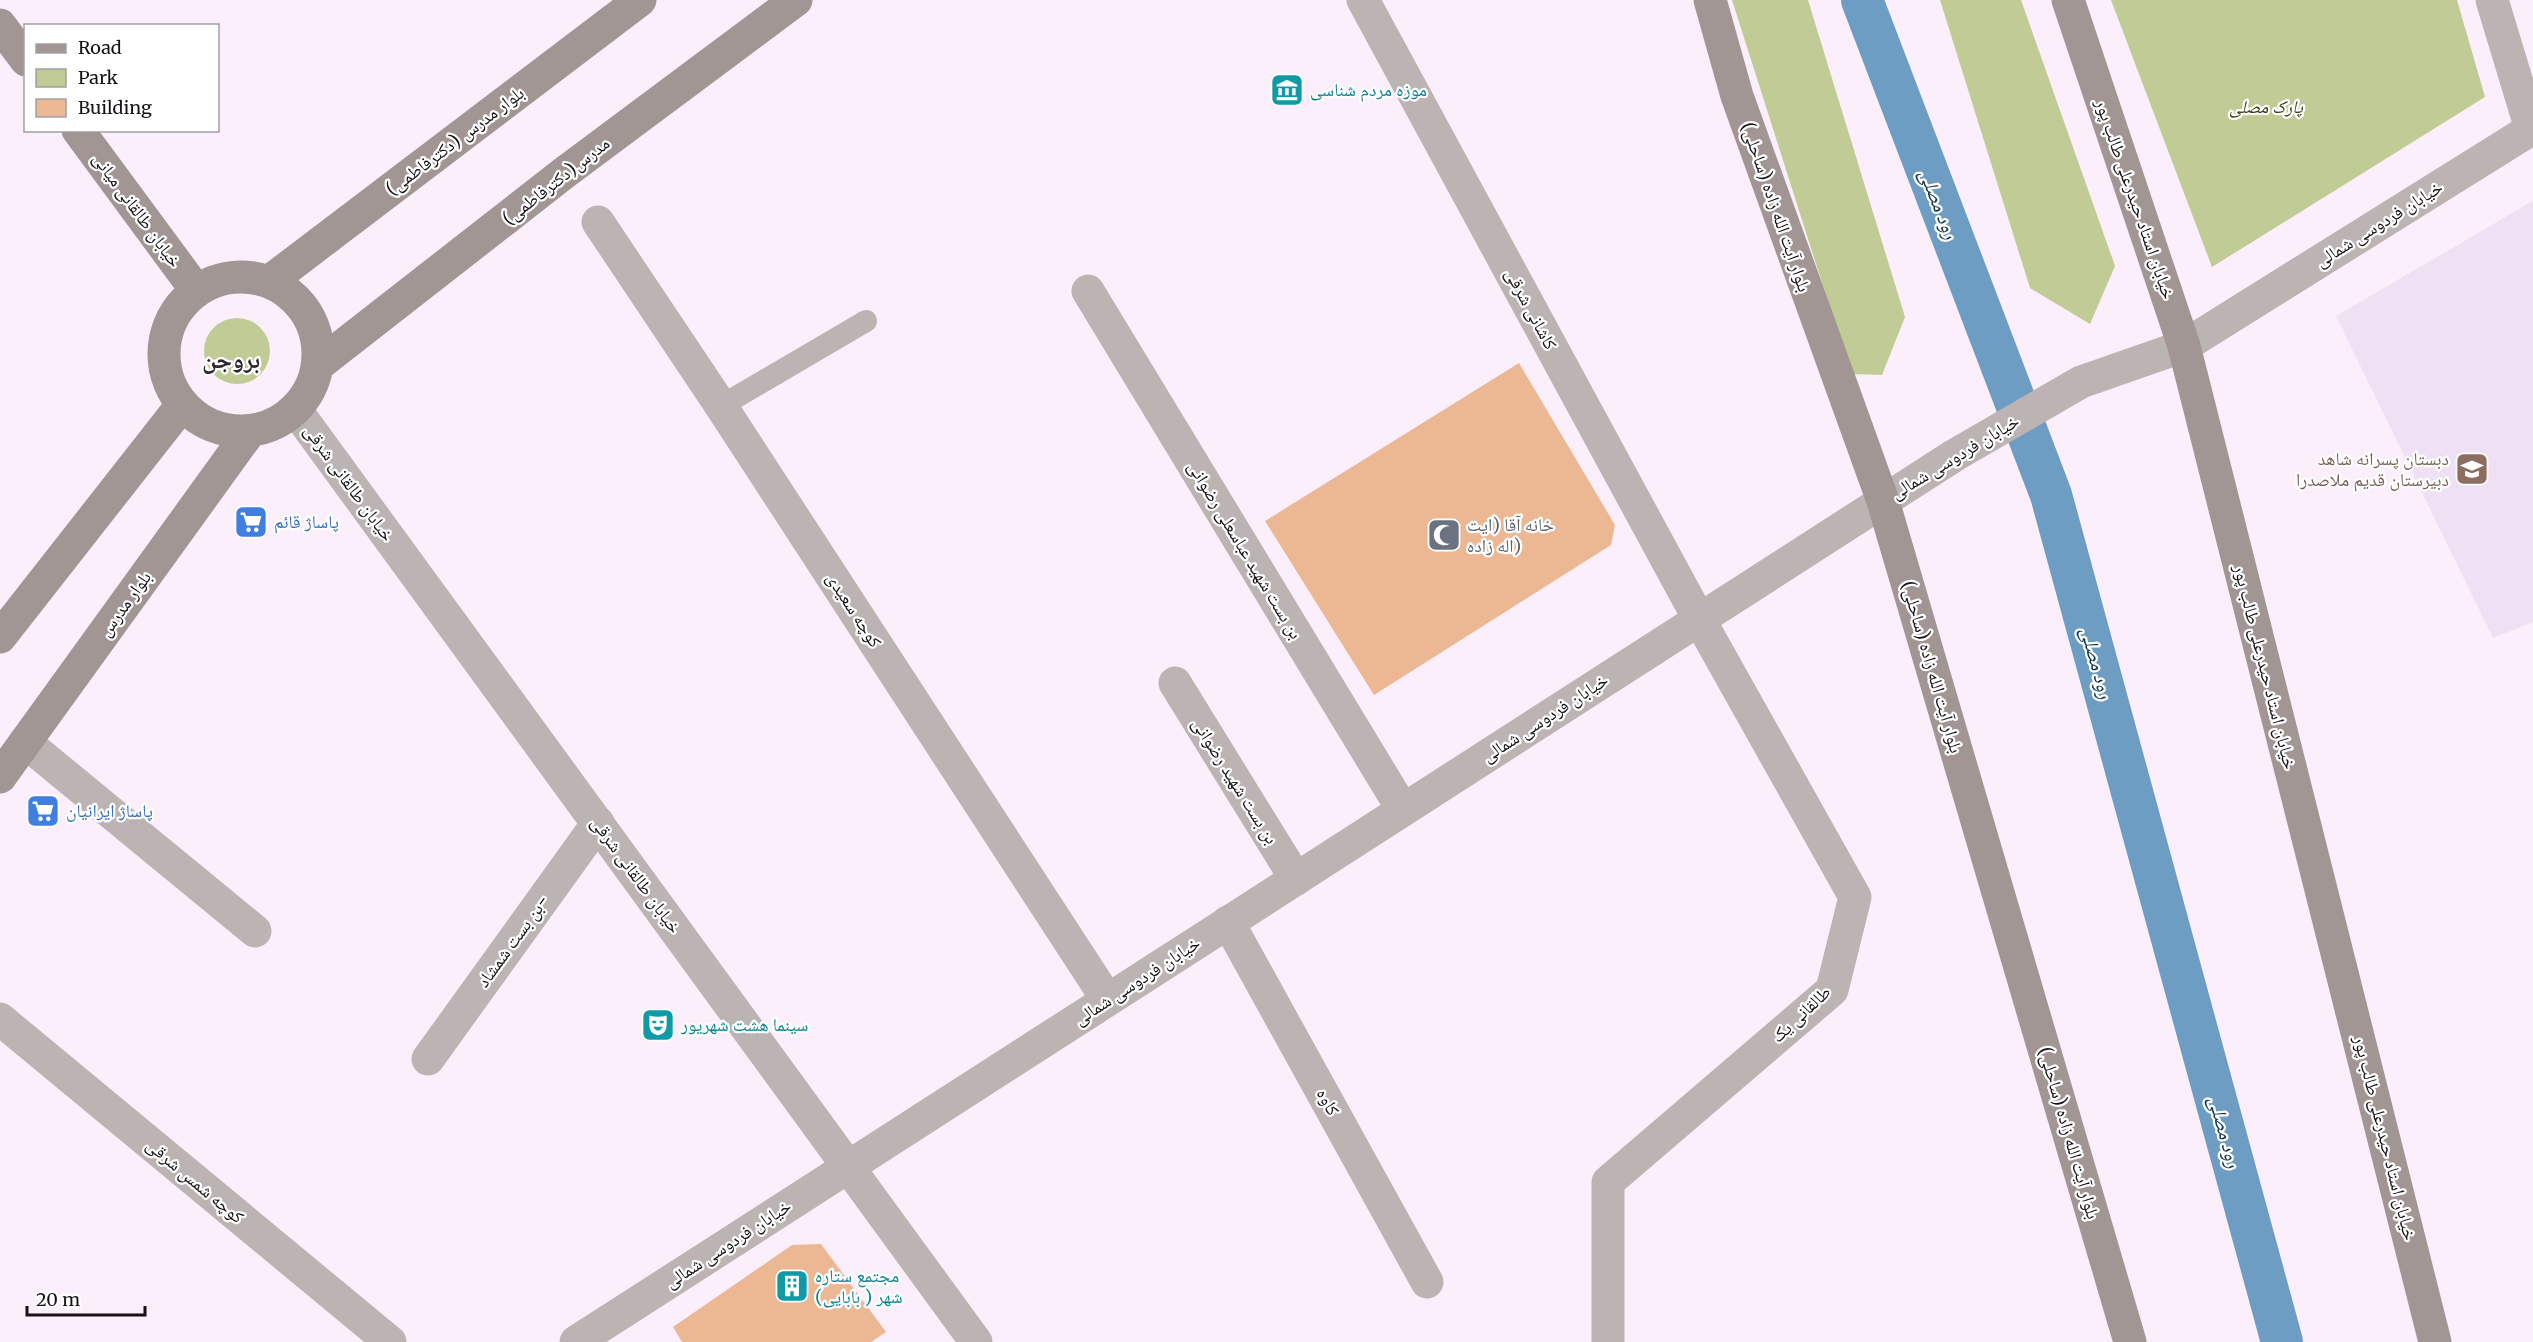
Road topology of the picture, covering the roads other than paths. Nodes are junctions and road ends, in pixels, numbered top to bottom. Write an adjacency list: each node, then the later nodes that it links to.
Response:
1 (640, 0): 12 (main road, بلوار مدرس (دکترفاطمی))
2 (796, 0): 17 (main road, مدرس(دکترفاطمی))
3 (1364, 0): 23 (street, کاشانی شرقی)
4 (1710, 0): 22 (main road, بلوار آیت الله زاده (ساحلی))
5 (2068, 0): 16 (main road, خیابان استاد حیدرعلی طالب پور)
6 (2492, 0): 9 (street)
7 (0, 25): 8 (main road)
8 (24, 57)
9 (2532, 129): 16 (street, خیابان فردوسی شمالی)
10 (79, 132): 13 (main road, خیابان طالقانی میانی)
11 (598, 222): 19 (street, کوچه سعیدی)
12 (270, 282): 13 (main road); 17 (main road)
13 (196, 290): 18 (main road)
14 (1088, 291): 28 (street, بن بست شهید عباسعلی رضوانی)
15 (866, 321): 19 (lane)
16 (2184, 346): 22 (street, خیابان فردوسی شمالی); 43 (main road, خیابان استاد حیدرعلی طالب پور)
17 (318, 364): 20 (main road)
18 (182, 405): 21 (main road); 24 (main road)
19 (721, 406): 33 (street, کوچه سعیدی)
20 (296, 409): 21 (main road); 29 (street, خیابان طالقانی شرقی)
21 (250, 431): 26 (main road, بلوار مدرس)
22 (1882, 501): 23 (street, خیابان فردوسی شمالی); 42 (main road, بلوار آیت الله زاده (ساحلی))
23 (1699, 619): 28 (street, خیابان فردوسی شمالی); 41 (street, طالقانی یک)
24 (0, 637)
25 (1175, 683): 30 (street, بن بست شهید رضوانی)
26 (25, 742): 27 (main road, بلوار مدرس); 32 (street)
27 (0, 777)
28 (1403, 810): 30 (street, خیابان فردوسی شمالی)
29 (598, 823): 35 (street, بن بست شمشاد-); 36 (street, خیابان طالقانی شرقی)
30 (1296, 879): 31 (street, خیابان فردوسی شمالی)
31 (1228, 922): 33 (street, خیابان فردوسی شمالی); 37 (street, کاوه)
32 (255, 931)
33 (1107, 999): 36 (street, خیابان فردوسی شمالی)
34 (0, 1019): 38 (street, کوچه شمس شرقی)
35 (428, 1059)
36 (849, 1166): 39 (street, خیابان فردوسی شمالی); 40 (street, خیابان طالقانی شرقی)
37 (1427, 1282)
38 (390, 1342)
39 (576, 1342)
40 (975, 1342)
41 (1608, 1342)
42 (2130, 1342)
43 (2435, 1342)

